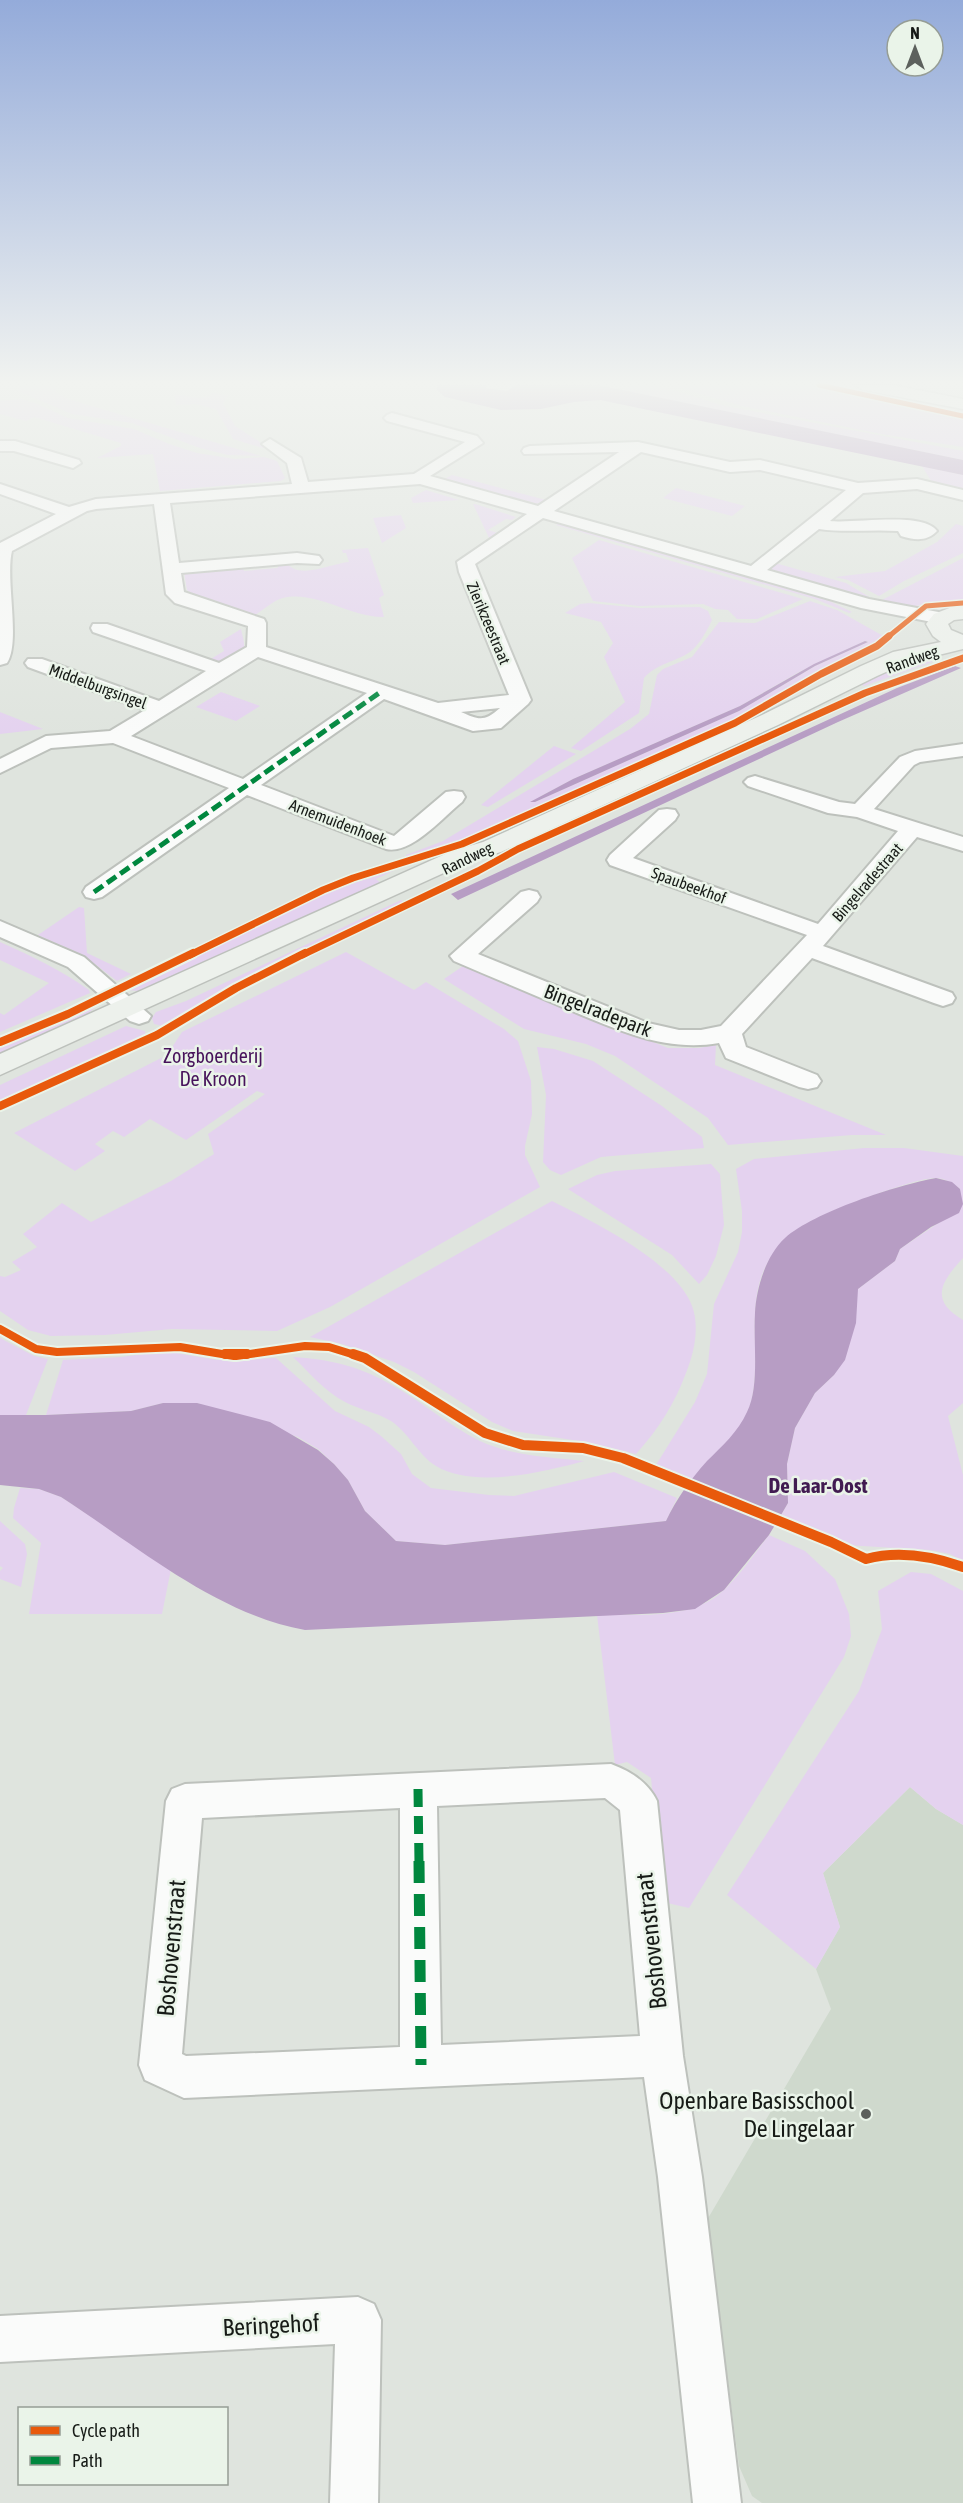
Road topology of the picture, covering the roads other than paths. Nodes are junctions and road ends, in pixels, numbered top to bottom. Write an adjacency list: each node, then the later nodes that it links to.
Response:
1 (38, 502): 8 (street)
2 (120, 502): 8 (street)
3 (162, 502): 13 (street)
4 (504, 502): 7 (street)
5 (556, 502): 7 (street)
6 (842, 502): 9 (street)
7 (541, 512): 14 (street); 24 (street, Zierikzeestraat)
8 (71, 513): 12 (street)
9 (816, 524): 10 (street); 14 (street)
10 (905, 527)
11 (313, 560): 13 (street)
12 (1, 567): 21 (street)
13 (171, 569): 19 (street)
14 (754, 572): 16 (street)
15 (963, 613): 16 (street, Randweg)
16 (940, 626): 18 (street); 20 (street, Randweg)
17 (100, 628): 23 (street)
18 (963, 642): 20 (street, Randweg)
19 (256, 650): 23 (street, Middelburgsingel); 24 (street, Zierikzeestraat)
20 (901, 657): 41 (street, Randweg)
21 (0, 659)
22 (34, 663): 25 (street, Middelburgsingel)
23 (221, 670): 25 (street, Middelburgsingel)
24 (382, 691): 30 (street)
25 (161, 709): 26 (street, Middelburgsingel)
26 (116, 737): 28 (street, Middelburgsingel); 30 (street, Arnemuidenhoek)
27 (963, 750): 32 (street)
28 (0, 767)
29 (755, 782): 32 (street, Bingelradestraat)
30 (245, 786): 31 (street, Arnemuidenhoek); 36 (street)
31 (454, 797)
32 (860, 811): 34 (street, Bingelradestraat)
33 (667, 815): 39 (street, Spaubeekhof)
34 (912, 829): 35 (street); 39 (street, Bingelradestraat)
35 (963, 844)
36 (94, 892)
37 (529, 897): 42 (street, Bingelradepark)
38 (0, 928): 41 (street)
39 (815, 941): 40 (street); 42 (street, Bingelradestraat)
40 (943, 998)
41 (133, 1010): 43 (street, Randweg); 44 (street, Randweg)
42 (729, 1033): 45 (street)
43 (0, 1065)
44 (0, 1080)
45 (808, 1082)
46 (418, 1790): 47 (street, Boshovenstraat); 48 (street); 48 (street, Boshovenstraat)
47 (662, 2056): 48 (street, Boshovenstraat); 51 (street, Boshovenstraat)
48 (421, 2065)
49 (0, 2339): 50 (street, Beringehof)
50 (354, 2503)
51 (717, 2503)

